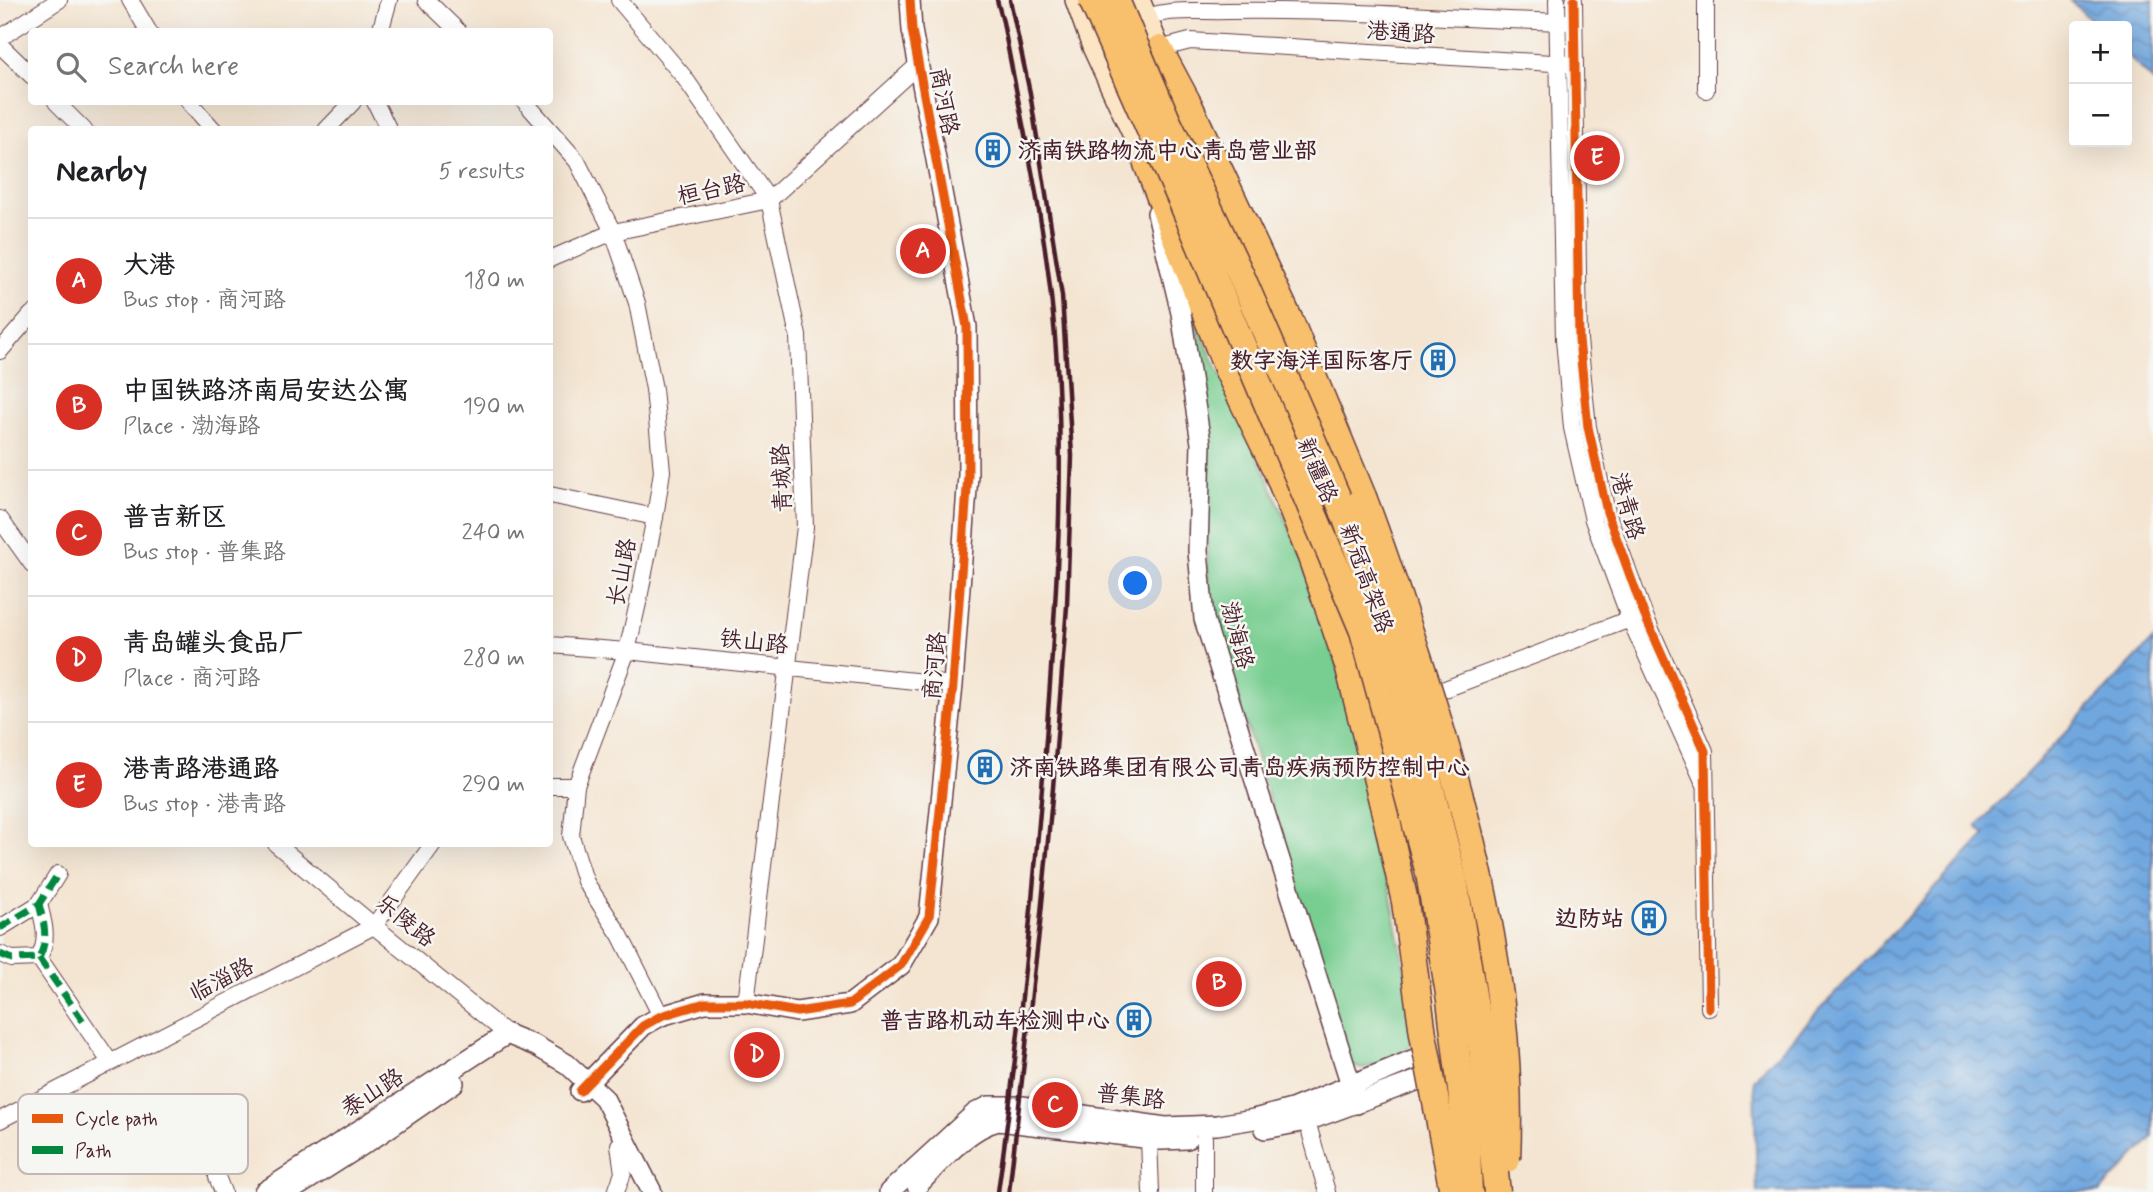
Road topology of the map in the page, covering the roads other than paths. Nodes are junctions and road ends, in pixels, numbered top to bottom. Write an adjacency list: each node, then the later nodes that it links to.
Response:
1 (59, 0): 19 (street)
2 (130, 0): 16 (street)
3 (389, 0): 17 (street)
4 (426, 0): 18 (street)
5 (619, 0): 41 (street, 青城路)
6 (910, 0): 23 (street, 商河路)
7 (1076, 0): 21 (main road, 新疆路)
8 (1092, 0): 96 (highway, 新冠高架路, bridge)
9 (1116, 0): 97 (highway, 新冠高架路, bridge)
10 (1557, 0): 14 (street, 港青路)
11 (1574, 0): 15 (street, 港青路)
12 (1706, 0): 28 (street)
13 (1142, 8): 14 (street, 港通路); 21 (street, 港通路); 22 (main road, 新疆路)
14 (1557, 22): 15 (street, 港通路); 24 (street, 港青路)
15 (1574, 22): 25 (street, 港青路)
16 (147, 28)
17 (381, 28)
18 (455, 28)
19 (0, 38)
20 (0, 45): 26 (street)
21 (1093, 47): 27 (main road, 新疆路)
22 (1159, 49): 24 (street, 港通路); 27 (street, 港通路); 55 (main road, 新疆路); 98 (highway, bridge)
23 (919, 64): 41 (street, 桓台路); 54 (street, 商河路)
24 (1558, 64): 25 (street, 港通路); 50 (street, 港青路)
25 (1575, 65): 50 (street, 港青路)
26 (28, 72)
27 (1109, 81): 40 (main road, 新疆路)
28 (1706, 90)
29 (59, 105): 34 (street)
30 (191, 105): 35 (street)
31 (351, 105): 36 (street)
32 (376, 105): 37 (street)
33 (528, 105): 38 (street, 长山路)
34 (80, 126)
35 (210, 126)
36 (330, 126)
37 (387, 126)
38 (546, 126)
39 (553, 134): 42 (street, 长山路)
40 (1146, 164): 71 (main road, 新疆路); 78 (street, 渤海路); 95 (highway, bridge)
41 (769, 200): 42 (street, 桓台路); 53 (street, 青城路)
42 (613, 232): 43 (street, 桓台路); 47 (street, 长山路)
43 (553, 258)
44 (28, 319): 45 (street)
45 (0, 351)
46 (553, 496): 47 (street)
47 (655, 517): 52 (street, 长山路)
48 (0, 519): 49 (street)
49 (28, 558)
50 (1637, 616): 55 (street); 67 (street, 港青路)
51 (553, 645): 52 (street, 铁山路)
52 (627, 651): 53 (street, 铁山路); 57 (street, 长山路)
53 (788, 667): 54 (street, 铁山路); 66 (street, 青城路)
54 (953, 685): 66 (street, 商河路)
55 (1422, 698): 69 (main road, 新疆路)
56 (553, 786): 57 (street)
57 (576, 786): 68 (street, 长山路)
58 (280, 847): 62 (street, 乐陵路)
59 (431, 847): 62 (street, 临淄路)
60 (58, 874): 61 (street)
61 (38, 904): 63 (street); 65 (street)
62 (374, 926): 70 (street, 乐陵路); 73 (street, 临淄路)
63 (0, 928)
64 (0, 954): 65 (street)
65 (39, 958): 73 (street)
66 (746, 1003): 68 (street, 商河路)
67 (1709, 1008)
68 (661, 1016): 72 (street, 商河路); 76 (street)
69 (1498, 1038): 71 (street); 75 (street, 普集路)
70 (513, 1039): 74 (street, 乐陵路); 76 (street, 乐陵路); 85 (street, 泰山路); 86 (street, 泰山路)
71 (1440, 1049): 75 (main road, 新疆路); 78 (street)
72 (611, 1059): 74 (street); 76 (street, 商河路)
73 (110, 1062): 77 (street, 临淄路)
74 (567, 1064): 76 (street, 乐陵路)
75 (1442, 1071): 78 (street, 普集路)
76 (587, 1090): 84 (street, 乐陵路); 89 (street, 乐陵路)
77 (49, 1094)
78 (1354, 1095): 81 (street, 普集路); 90 (street, 普集路)
79 (18, 1111): 80 (street, 临淄路)
80 (0, 1120)
81 (1307, 1121): 82 (street, 普集路); 94 (street)
82 (1204, 1138): 83 (street, 普集路); 93 (street)
83 (1149, 1139): 91 (street, 普集路); 92 (street)
84 (619, 1145): 87 (street); 88 (street, 乐陵路)
85 (264, 1192)
86 (289, 1192)
87 (616, 1192)
88 (639, 1192)
89 (652, 1192)
90 (889, 1192)
91 (910, 1192)
92 (1151, 1192)
93 (1204, 1192)
94 (1327, 1192)
95 (1453, 1192)
96 (1469, 1192)
97 (1497, 1192)
98 (1505, 1192)

